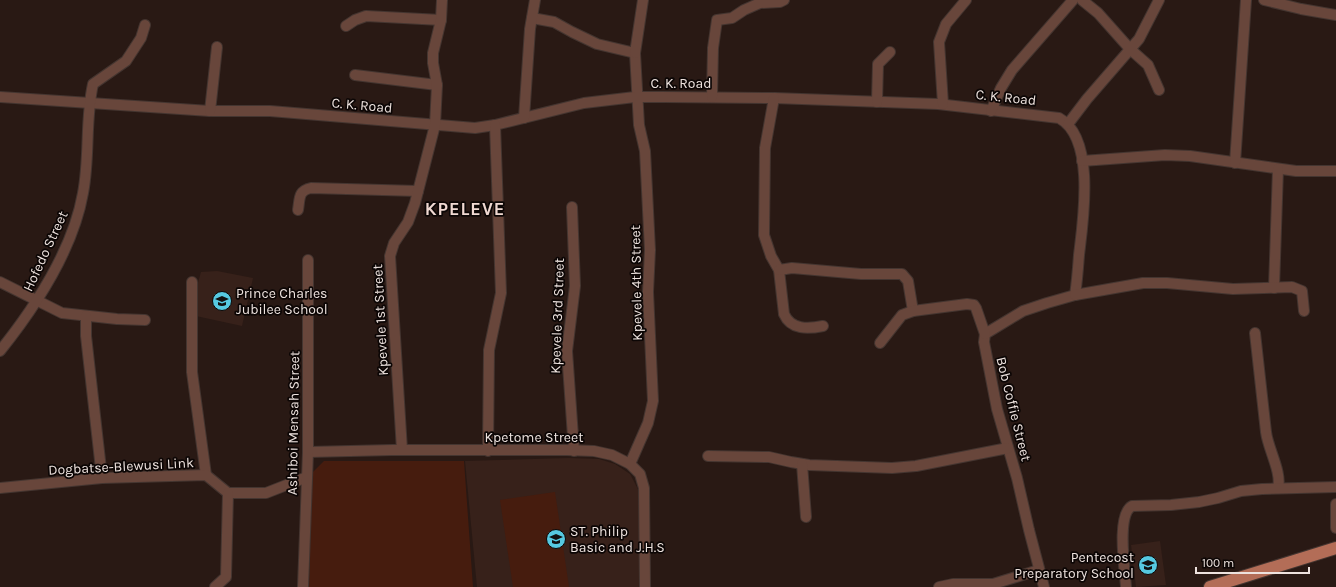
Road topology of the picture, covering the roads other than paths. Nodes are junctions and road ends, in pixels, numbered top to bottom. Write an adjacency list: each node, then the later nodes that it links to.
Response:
1 (442, 0): 13 (street, Kpevele 1st Street)
2 (535, 0): 12 (street)
3 (643, 0): 19 (street, Kpevele 4th Street)
4 (784, 0): 25 (street)
5 (966, 0): 29 (street)
6 (1073, 0): 31 (street)
7 (1082, 0): 17 (street)
8 (1160, 0): 17 (street)
9 (1246, 0): 37 (street)
10 (1264, 0): 11 (street)
11 (1336, 15)
12 (532, 18): 19 (street); 32 (street)
13 (441, 20): 15 (street); 21 (street, Kpevele 1st Street)
14 (145, 25): 28 (street, Hofedo Street)
15 (346, 26)
16 (217, 46): 30 (street)
17 (1130, 49): 22 (street); 33 (street)
18 (890, 52): 27 (street)
19 (636, 53): 24 (street, Kpevele 4th Street)
20 (355, 76): 21 (street)
21 (437, 86): 34 (street, Kpevele 1st Street)
22 (1159, 90)
23 (0, 97): 28 (street, C. K. Road)
24 (639, 97): 25 (street, C. K. Road); 32 (street, C. K. Road); 65 (street, Kpevele 4th Street)
25 (712, 97): 26 (street, C. K. Road)
26 (774, 98): 27 (street, C. K. Road); 44 (street)
27 (877, 102): 29 (street, C. K. Road)
28 (89, 103): 30 (street, C. K. Road); 49 (street, Hofedo Street)
29 (943, 104): 31 (street, C. K. Road)
30 (210, 111): 34 (street, C. K. Road)
31 (991, 111): 33 (street, C. K. Road)
32 (524, 118): 35 (street, C. K. Road)
33 (1068, 124): 36 (street)
34 (434, 125): 35 (street, C. K. Road); 40 (street, Kpevele 1st Street)
35 (495, 125): 61 (street)
36 (1082, 161): 37 (street); 48 (street)
37 (1236, 163): 38 (street)
38 (1278, 169): 39 (street); 47 (street)
39 (1336, 172)
40 (418, 191): 42 (street); 60 (street, Kpevele 1st Street)
41 (572, 207): 62 (street, Kpevele 3rd Street)
42 (298, 210)
43 (308, 260): 63 (street, Ashiboi Mensah Street)
44 (779, 270): 50 (street); 54 (street)
45 (0, 282): 49 (street)
46 (192, 282): 67 (street)
47 (1274, 288): 48 (street); 51 (street)
48 (1075, 295): 56 (street)
49 (38, 301): 52 (street); 58 (street, Hofedo Street)
50 (913, 311): 56 (street, Bob Coffie Street); 57 (street)
51 (1304, 311)
52 (86, 316): 53 (street); 69 (street)
53 (145, 320)
54 (823, 326)
55 (1255, 332): 71 (street)
56 (985, 334): 59 (street, Bob Coffie Street)
57 (880, 343)
58 (0, 351)
59 (1008, 448): 66 (street); 78 (street, Bob Coffie Street)
60 (402, 450): 61 (street, Kpetome Street); 63 (street, Kpetome Street)
61 (488, 451): 62 (street, Kpetome Street)
62 (574, 451): 65 (street, Kpetome Street)
63 (308, 452): 68 (street, Ashiboi Mensah Street)
64 (708, 456): 66 (street)
65 (630, 464): 81 (street, Kpetome Street)
66 (802, 464): 75 (street)
67 (206, 475): 69 (street, Dogbatse-Blewusi Link); 73 (street, Dogbatse-Blewusi Link)
68 (307, 477): 73 (street); 80 (street, Ashiboi Mensah Street)
69 (102, 478): 70 (street, Dogbatse-Blewusi Link)
70 (0, 488)
71 (1278, 488): 72 (street); 84 (street)
72 (1336, 488)
73 (228, 493): 79 (street)
74 (1336, 504): 76 (street)
75 (806, 517)
76 (1336, 528)
77 (1336, 548): 85 (main road)
78 (1039, 570): 82 (street); 83 (street, Bob Coffie Street)
79 (215, 587)
80 (303, 587)
81 (645, 587)
82 (939, 587)
83 (1044, 587)
84 (1126, 587)
85 (1210, 587)

